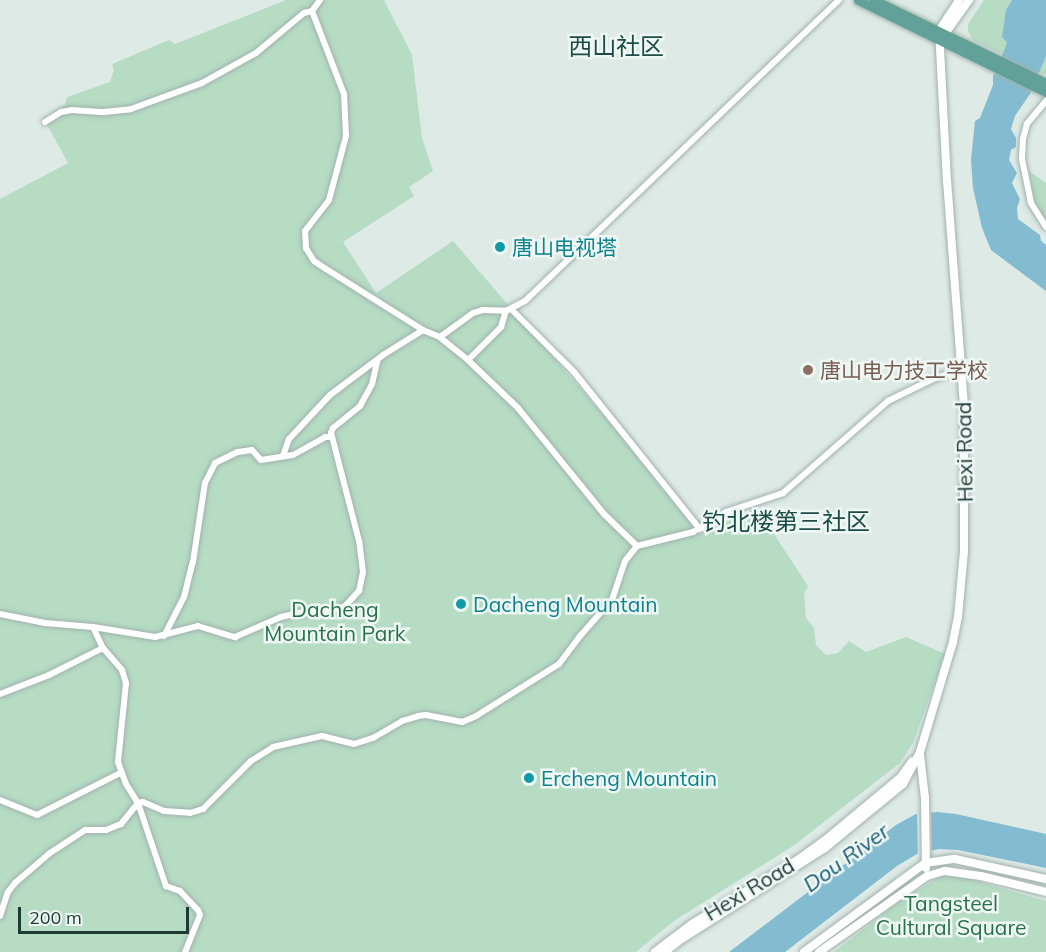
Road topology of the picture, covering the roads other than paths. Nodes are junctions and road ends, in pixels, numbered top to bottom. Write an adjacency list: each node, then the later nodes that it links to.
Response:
1 (320, 0): 7 (street)
2 (839, 0): 12 (street)
3 (858, 0): 8 (main road)
4 (874, 0): 8 (main road)
5 (959, 0): 8 (street)
6 (969, 0): 8 (street)
7 (312, 11): 10 (street); 13 (street)
8 (942, 35): 9 (main road); 17 (street, Hexi Road)
9 (1046, 92): 11 (street)
10 (45, 122)
11 (1046, 227)
12 (509, 310): 14 (street); 15 (street); 20 (street)
13 (423, 330): 14 (street); 16 (street)
14 (440, 338): 15 (street)
15 (468, 360): 21 (street)
16 (377, 362): 18 (street); 19 (street)
17 (962, 369): 20 (street); 27 (street, Hexi Road)
18 (331, 437): 19 (street); 24 (street)
19 (283, 456): 24 (street)
20 (700, 529): 21 (street)
21 (637, 546): 30 (street)
22 (0, 614): 23 (street)
23 (93, 627): 24 (street); 25 (street)
24 (164, 636)
25 (103, 648): 26 (street); 28 (street)
26 (0, 694)
27 (920, 752): 31 (street); 37 (street, Hexi Road); 38 (street, Hexi Road)
28 (120, 773): 29 (street); 30 (street)
29 (0, 800)
30 (138, 803): 35 (street); 36 (street)
31 (925, 860): 32 (street); 33 (street); 39 (street)
32 (927, 876): 34 (street); 40 (street)
33 (1046, 879)
34 (1046, 892)
35 (0, 916)
36 (185, 952)
37 (655, 952)
38 (665, 952)
39 (804, 952)
40 (819, 952)

